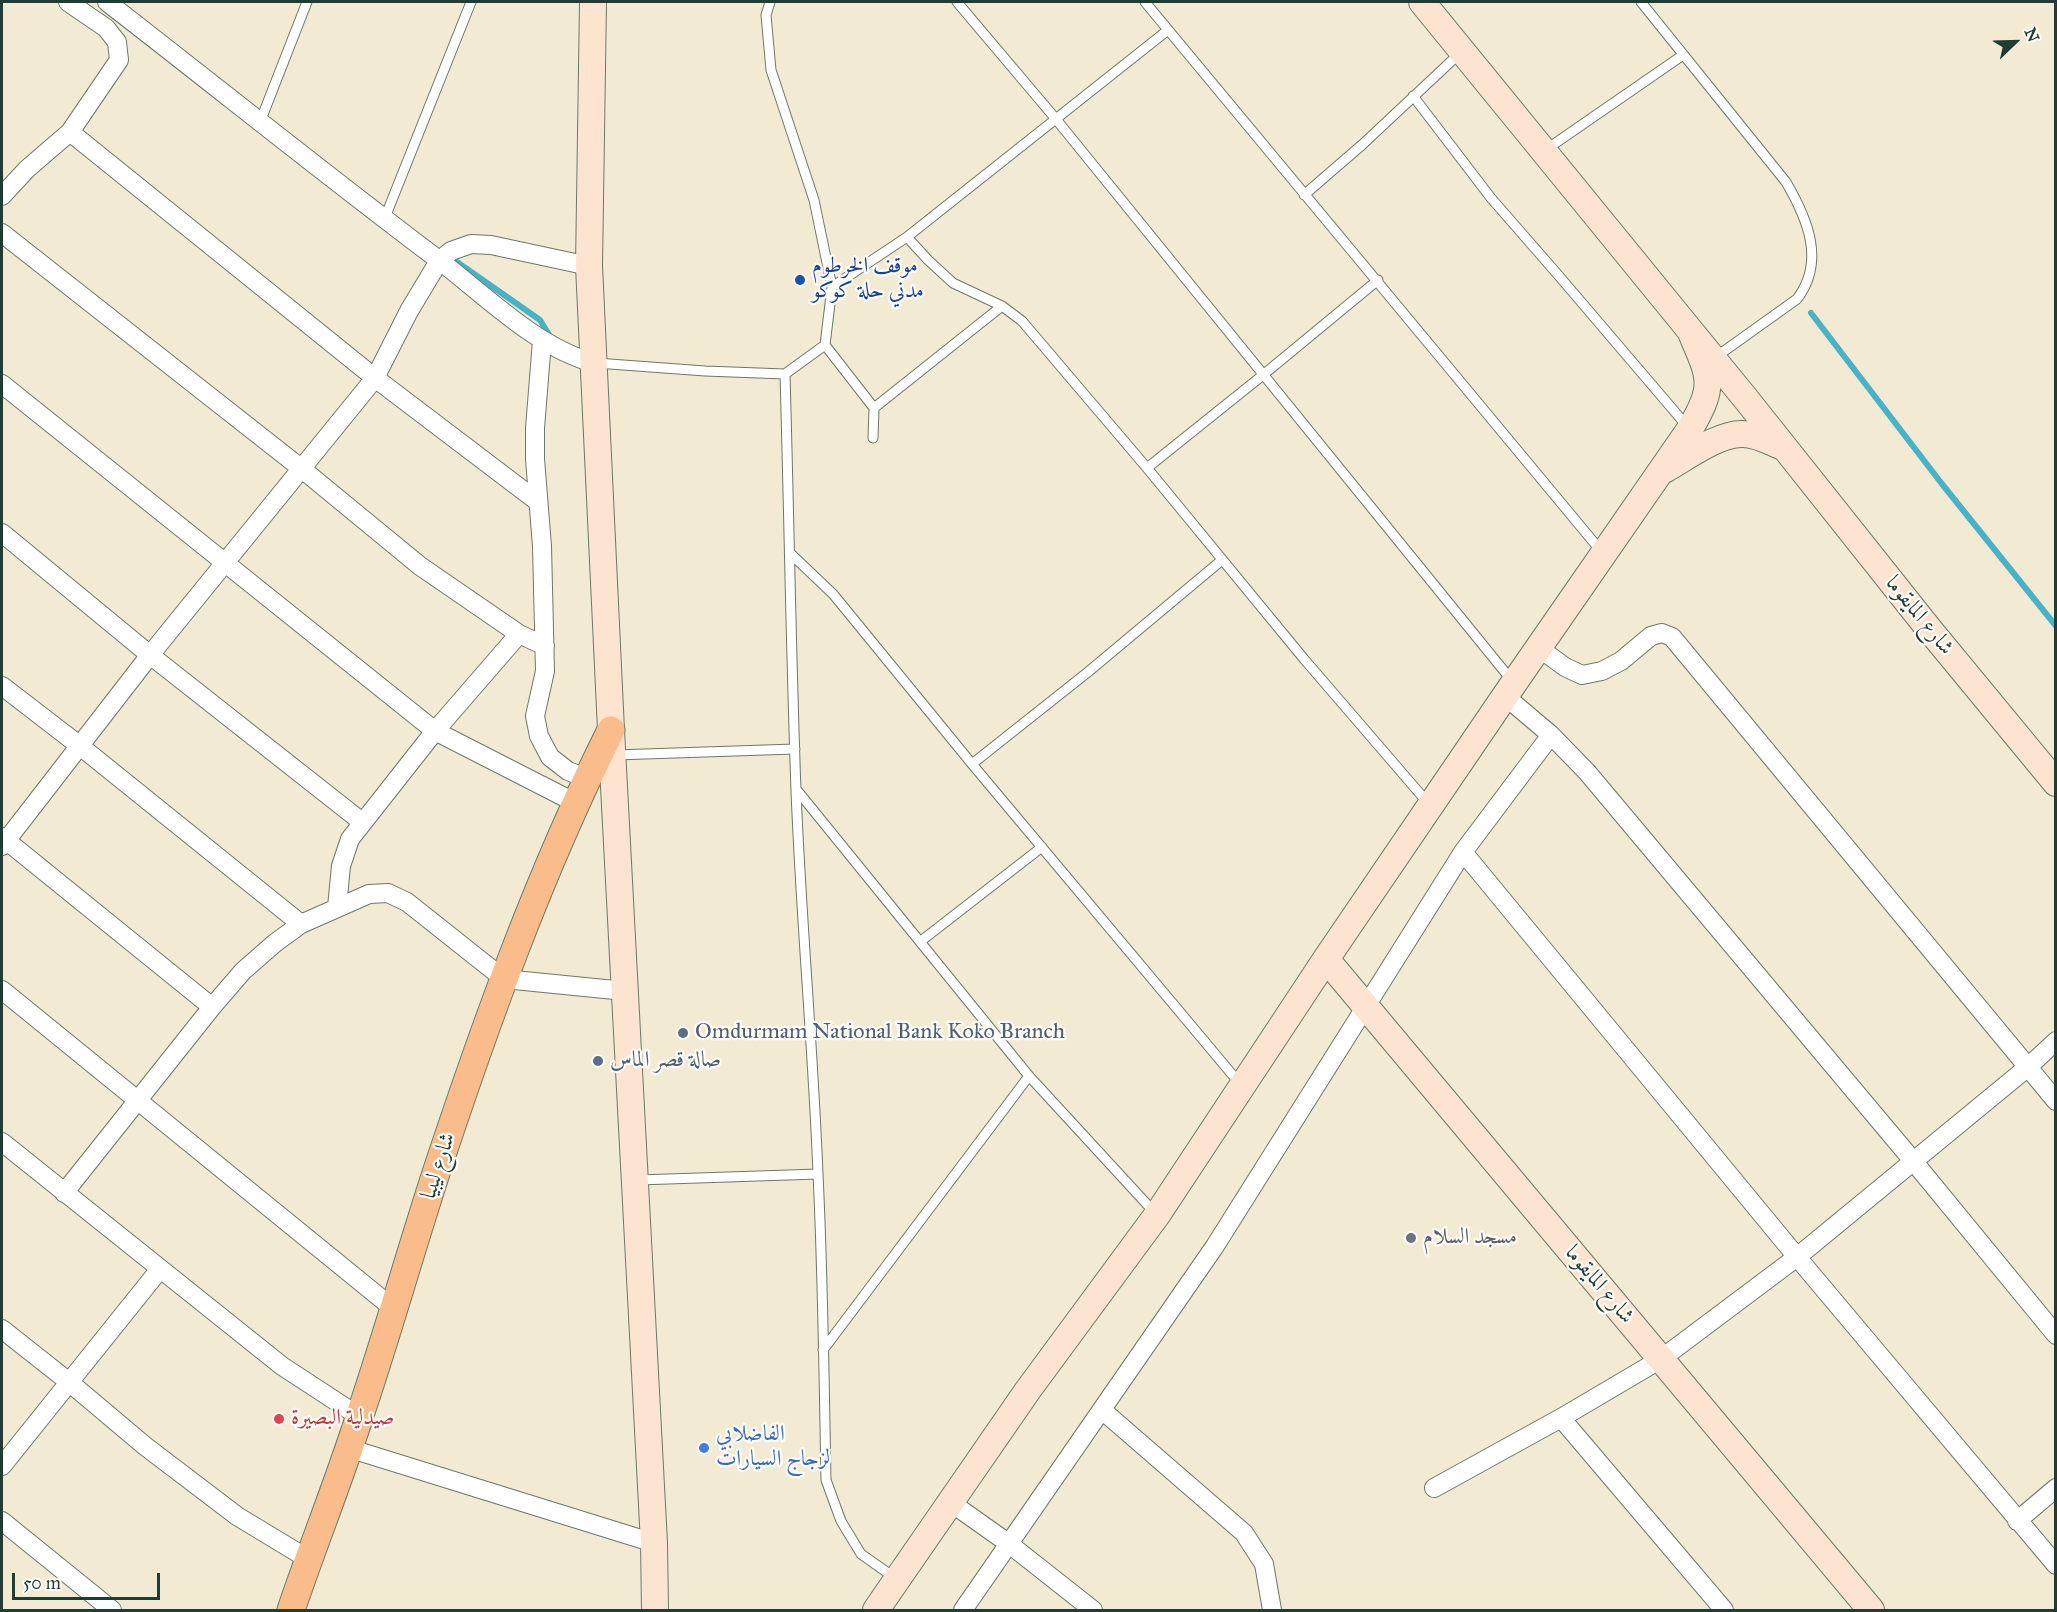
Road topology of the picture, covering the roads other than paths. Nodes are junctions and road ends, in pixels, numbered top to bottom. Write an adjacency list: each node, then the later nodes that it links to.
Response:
1 (68, 2): 17 (street)
2 (107, 2): 16 (street)
3 (307, 2): 16 (lane)
4 (471, 2): 21 (lane)
5 (593, 2): 25 (main road)
6 (770, 2): 27 (lane)
7 (957, 2): 15 (lane)
8 (1144, 2): 11 (lane)
9 (1422, 2): 12 (main road)
10 (1641, 2): 13 (lane)
11 (1168, 30): 15 (lane); 19 (lane)
12 (1462, 51): 14 (lane); 18 (main road)
13 (1683, 55): 18 (lane); 32 (lane)
14 (1413, 96): 19 (lane); 39 (lane)
15 (1055, 118): 23 (lane); 35 (lane)
16 (260, 123): 21 (street)
17 (70, 132): 20 (street); 36 (street)
18 (1543, 151): 29 (main road)
19 (1304, 195): 26 (lane)
20 (2, 196)
21 (384, 221): 24 (street)
22 (2, 233): 43 (street)
23 (908, 237): 27 (lane); 28 (lane)
24 (439, 261): 25 (street); 30 (street); 36 (street)
25 (589, 266): 33 (main road)
26 (1378, 280): 35 (lane); 48 (lane)
27 (832, 287): 31 (lane)
28 (1002, 306): 38 (lane); 42 (lane)
29 (1692, 335): 32 (main road, شارع المايقوما); 39 (main road)
30 (542, 341): 33 (street); 45 (street)
31 (825, 345): 34 (lane); 38 (lane)
32 (1713, 359): 41 (main road, شارع المايقوما)
33 (594, 363): 34 (lane); 59 (main road)
34 (785, 374): 47 (lane)
35 (1263, 375): 42 (lane); 56 (lane)
36 (375, 378): 43 (street); 45 (street)
37 (2, 384): 50 (street)
38 (874, 408): 40 (lane)
39 (1690, 429): 44 (main road)
40 (873, 438)
41 (1784, 447): 44 (main road); 64 (main road, شارع المايقوما)
42 (1147, 468): 49 (lane)
43 (302, 469): 50 (street); 51 (street)
44 (1664, 470): 48 (main road)
45 (537, 501): 52 (street)
46 (2, 533): 54 (street)
47 (791, 554): 61 (lane); 62 (lane)
48 (1604, 554): 53 (main road)
49 (1222, 560): 62 (lane); 67 (lane)
50 (226, 562): 54 (street); 57 (street)
51 (519, 634): 52 (street); 57 (street)
52 (545, 646): 63 (street)
53 (1539, 648): 56 (main road); 82 (street)
54 (150, 655): 60 (street); 68 (street)
55 (2, 686): 60 (street)
56 (1510, 689): 58 (street); 67 (main road)
57 (435, 730): 66 (street); 68 (street)
58 (1551, 735): 71 (street); 88 (street)
59 (612, 743): 61 (lane); 63 (main road, شارع ليبيا); 78 (main road)
60 (80, 746): 69 (street); 73 (street)
61 (795, 749): 65 (lane)
62 (972, 764): 70 (lane)
63 (586, 778): 66 (main road, شارع ليبيا)
64 (2055, 783)
65 (796, 789): 74 (lane); 89 (lane)
66 (576, 803): 76 (main road, شارع ليبيا)
67 (1431, 806): 75 (main road)
68 (362, 822): 72 (street)
69 (3, 841): 80 (street)
70 (1042, 847): 74 (lane); 84 (lane)
71 (1463, 852): 79 (street); 93 (street)
72 (337, 907): 73 (street); 76 (street)
73 (301, 924): 80 (street)
74 (921, 940): 83 (lane)
75 (1326, 959): 79 (main road, شارع المايقوما); 84 (main road)
76 (504, 979): 78 (street); 95 (main road, شارع ليبيا)
77 (2, 990): 85 (street)
78 (625, 991): 90 (main road)
79 (1366, 1006): 99 (main road, شارع المايقوما); 101 (street)
80 (212, 1007): 85 (street)
81 (2055, 1041): 82 (street)
82 (2028, 1066): 86 (street); 88 (street)
83 (1029, 1076): 92 (lane); 98 (lane)
84 (1241, 1085): 92 (main road)
85 (138, 1100): 91 (street); 95 (street)
86 (2055, 1101)
87 (2, 1142): 91 (street)
88 (1914, 1162): 93 (street); 97 (street)
89 (818, 1174): 90 (lane); 98 (lane)
90 (635, 1180): 112 (main road)
91 (64, 1193): 94 (street)
92 (1157, 1215): 108 (main road)
93 (1797, 1257): 99 (street); 110 (street)
94 (160, 1269): 100 (street); 102 (street)
95 (394, 1309): 102 (main road, شارع ليبيا)
96 (2, 1329): 100 (street)
97 (2055, 1335)
98 (823, 1350): 115 (lane)
99 (1661, 1359): 103 (street); 124 (main road, شارع المايقوما)
100 (69, 1382): 105 (street); 113 (street)
101 (1102, 1410): 111 (street); 122 (street)
102 (360, 1417): 104 (main road, شارع ليبيا)
103 (1561, 1418): 106 (street); 123 (street)
104 (348, 1448): 112 (street); 113 (main road, شارع ليبيا)
105 (2, 1466)
106 (1434, 1488)
107 (2055, 1488): 110 (street)
108 (950, 1502): 111 (street); 115 (main road)
109 (2, 1521): 116 (street)
110 (2017, 1521): 114 (street)
111 (1008, 1543): 120 (street); 121 (street)
112 (654, 1544): 118 (main road)
113 (308, 1559): 117 (main road, شارع ليبيا)
114 (2055, 1565)
115 (896, 1579): 119 (main road)
116 (112, 1611)
117 (291, 1611)
118 (655, 1611)
119 (876, 1611)
120 (963, 1611)
121 (1093, 1611)
122 (1272, 1611)
123 (1724, 1611)
124 (1871, 1611)

